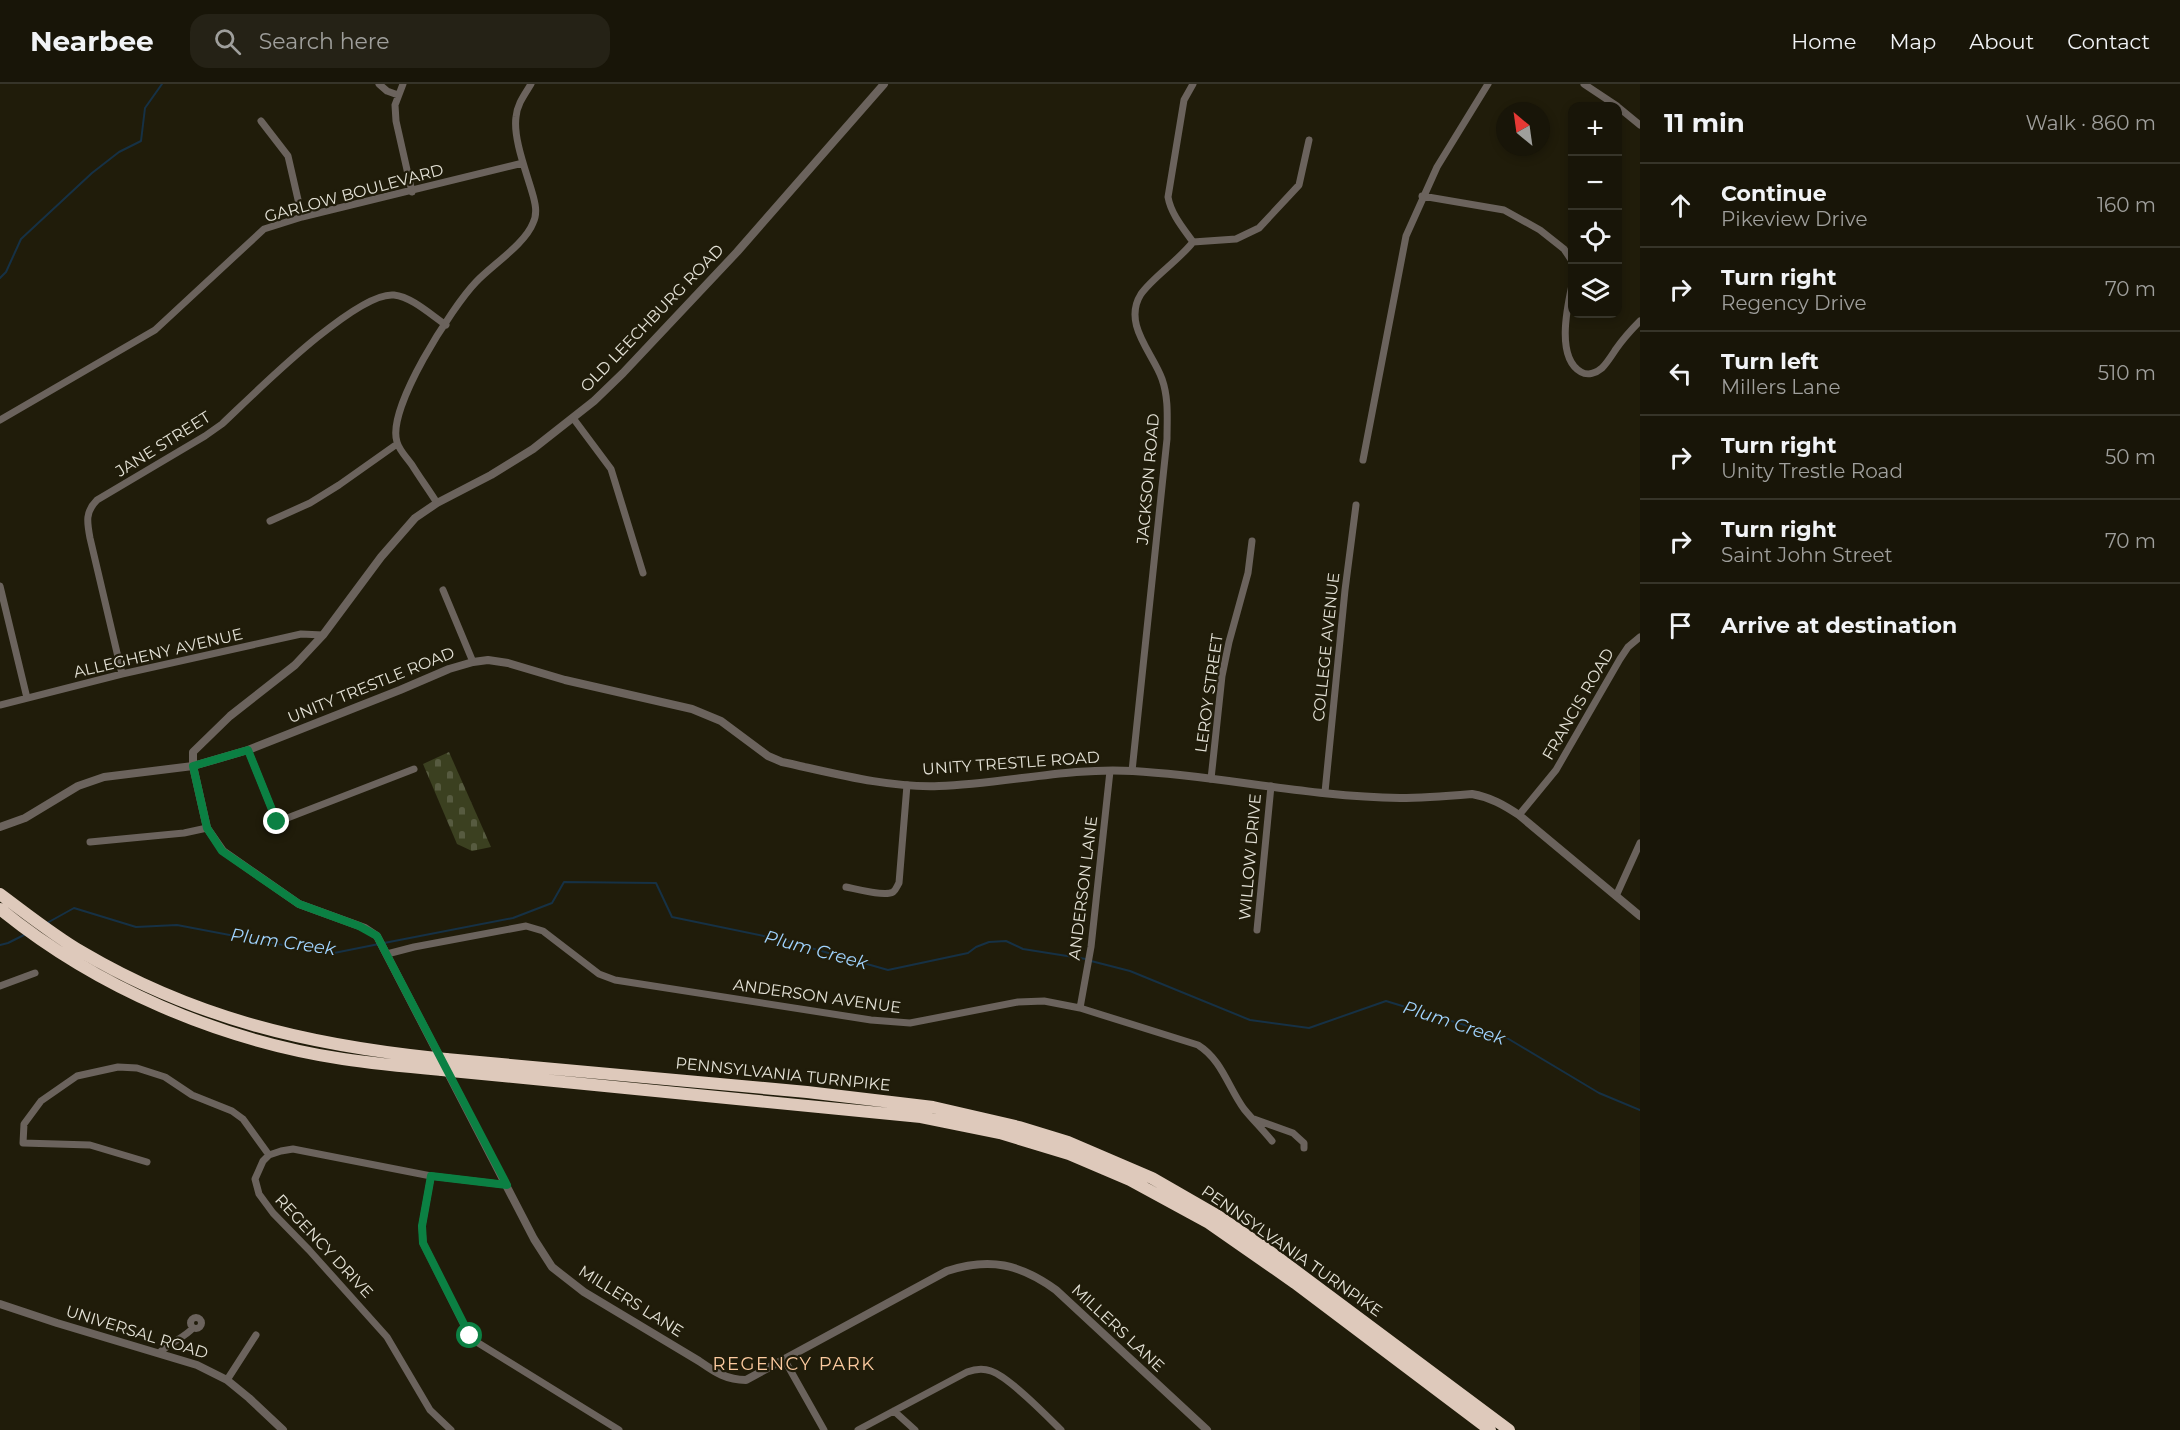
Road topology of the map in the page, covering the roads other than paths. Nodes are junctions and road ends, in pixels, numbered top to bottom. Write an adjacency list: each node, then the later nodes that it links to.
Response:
1 (379, 84): 8 (street)
2 (403, 84): 8 (street)
3 (531, 84): 14 (street)
4 (884, 84): 23 (street, OLD LEECHBURG ROAD)
5 (1193, 84): 18 (street)
6 (1488, 84): 16 (street)
7 (1584, 84): 9 (street)
8 (398, 95): 15 (street)
9 (1611, 102)
10 (1622, 111): 12 (street)
11 (261, 121): 17 (street)
12 (1640, 125)
13 (1309, 140): 18 (street)
14 (523, 163): 15 (street, GARLOW BOULEVARD); 22 (street)
15 (412, 192): 17 (street, GARLOW BOULEVARD)
16 (1422, 196): 19 (street); 26 (street)
17 (302, 217): 24 (street, GARLOW BOULEVARD)
18 (1193, 242): 44 (street, JACKSON ROAD)
19 (1568, 255)
20 (1568, 311): 21 (street)
21 (1640, 321)
22 (446, 324): 25 (street); 37 (street, JANE STREET)
23 (573, 418): 27 (street, OLD LEECHBURG ROAD); 31 (street)
24 (0, 420)
25 (397, 444): 27 (street); 29 (street)
26 (1364, 460)
27 (437, 503): 34 (street, OLD LEECHBURG ROAD)
28 (1356, 505): 48 (street, COLLEGE AVENUE)
29 (270, 521)
30 (1252, 541): 45 (street, LEROY STREET)
31 (643, 573)
32 (0, 586): 38 (street)
33 (443, 590): 36 (street)
34 (323, 635): 37 (street, ALLEGHENY AVENUE); 41 (street, OLD LEECHBURG ROAD)
35 (1640, 637): 49 (street, FRANCIS ROAD)
36 (473, 662): 40 (street, UNITY TRESTLE ROAD); 46 (street, UNITY TRESTLE ROAD)
37 (122, 674): 38 (street, ALLEGHENY AVENUE)
38 (27, 698): 39 (street, ALLEGHENY AVENUE)
39 (0, 705)
40 (248, 750): 41 (street, UNITY TRESTLE ROAD); 42 (street)
41 (193, 766): 50 (street, UNITY TRESTLE ROAD); 51 (street)
42 (414, 769)
43 (1110, 771): 44 (street, UNITY TRESTLE ROAD); 46 (street, UNITY TRESTLE ROAD); 63 (street, ANDERSON LANE)
44 (1132, 771): 45 (street, UNITY TRESTLE ROAD)
45 (1211, 779): 47 (street, UNITY TRESTLE ROAD)
46 (907, 784): 54 (street)
47 (1270, 786): 48 (street, UNITY TRESTLE ROAD); 59 (street, WILLOW DRIVE)
48 (1325, 792): 49 (street, UNITY TRESTLE ROAD)
49 (1519, 815): 56 (street, UNITY TRESTLE ROAD)
50 (0, 827)
51 (207, 828): 52 (street); 60 (street)
52 (90, 842)
53 (1640, 843): 56 (street)
54 (846, 888)
55 (0, 894): 64 (highway, PENNSYLVANIA TURNPIKE)
56 (1616, 896): 58 (street, UNITY TRESTLE ROAD)
57 (0, 909): 64 (highway, PENNSYLVANIA TURNPIKE)
58 (1640, 916)
59 (1257, 930)
60 (383, 947): 63 (street, ANDERSON AVENUE); 71 (street, MILLERS LANE)
61 (35, 974): 62 (street)
62 (0, 986)
63 (1080, 1008): 65 (street, ANDERSON AVENUE)
64 (444, 1064): 87 (highway, PENNSYLVANIA TURNPIKE); 88 (highway, PENNSYLVANIA TURNPIKE)
65 (1254, 1119): 66 (street, ANDERSON AVENUE); 67 (street)
66 (1272, 1141)
67 (1304, 1149)
68 (269, 1155): 69 (street); 70 (street); 80 (street, REGENCY DRIVE)
69 (147, 1162)
70 (431, 1176): 71 (street); 81 (street)
71 (507, 1185): 76 (street, MILLERS LANE)
72 (0, 1304): 75 (street, UNIVERSAL ROAD)
73 (193, 1328): 75 (street)
74 (255, 1335): 77 (street)
75 (159, 1353): 77 (street, UNIVERSAL ROAD)
76 (784, 1359): 82 (street); 86 (street, MILLERS LANE)
77 (227, 1380): 79 (street, UNIVERSAL ROAD)
78 (894, 1411): 83 (street); 84 (street); 85 (street)
79 (283, 1430)
80 (451, 1430)
81 (619, 1430)
82 (824, 1430)
83 (858, 1430)
84 (915, 1430)
85 (1061, 1430)
86 (1207, 1430)
87 (1490, 1430)
88 (1509, 1430)

